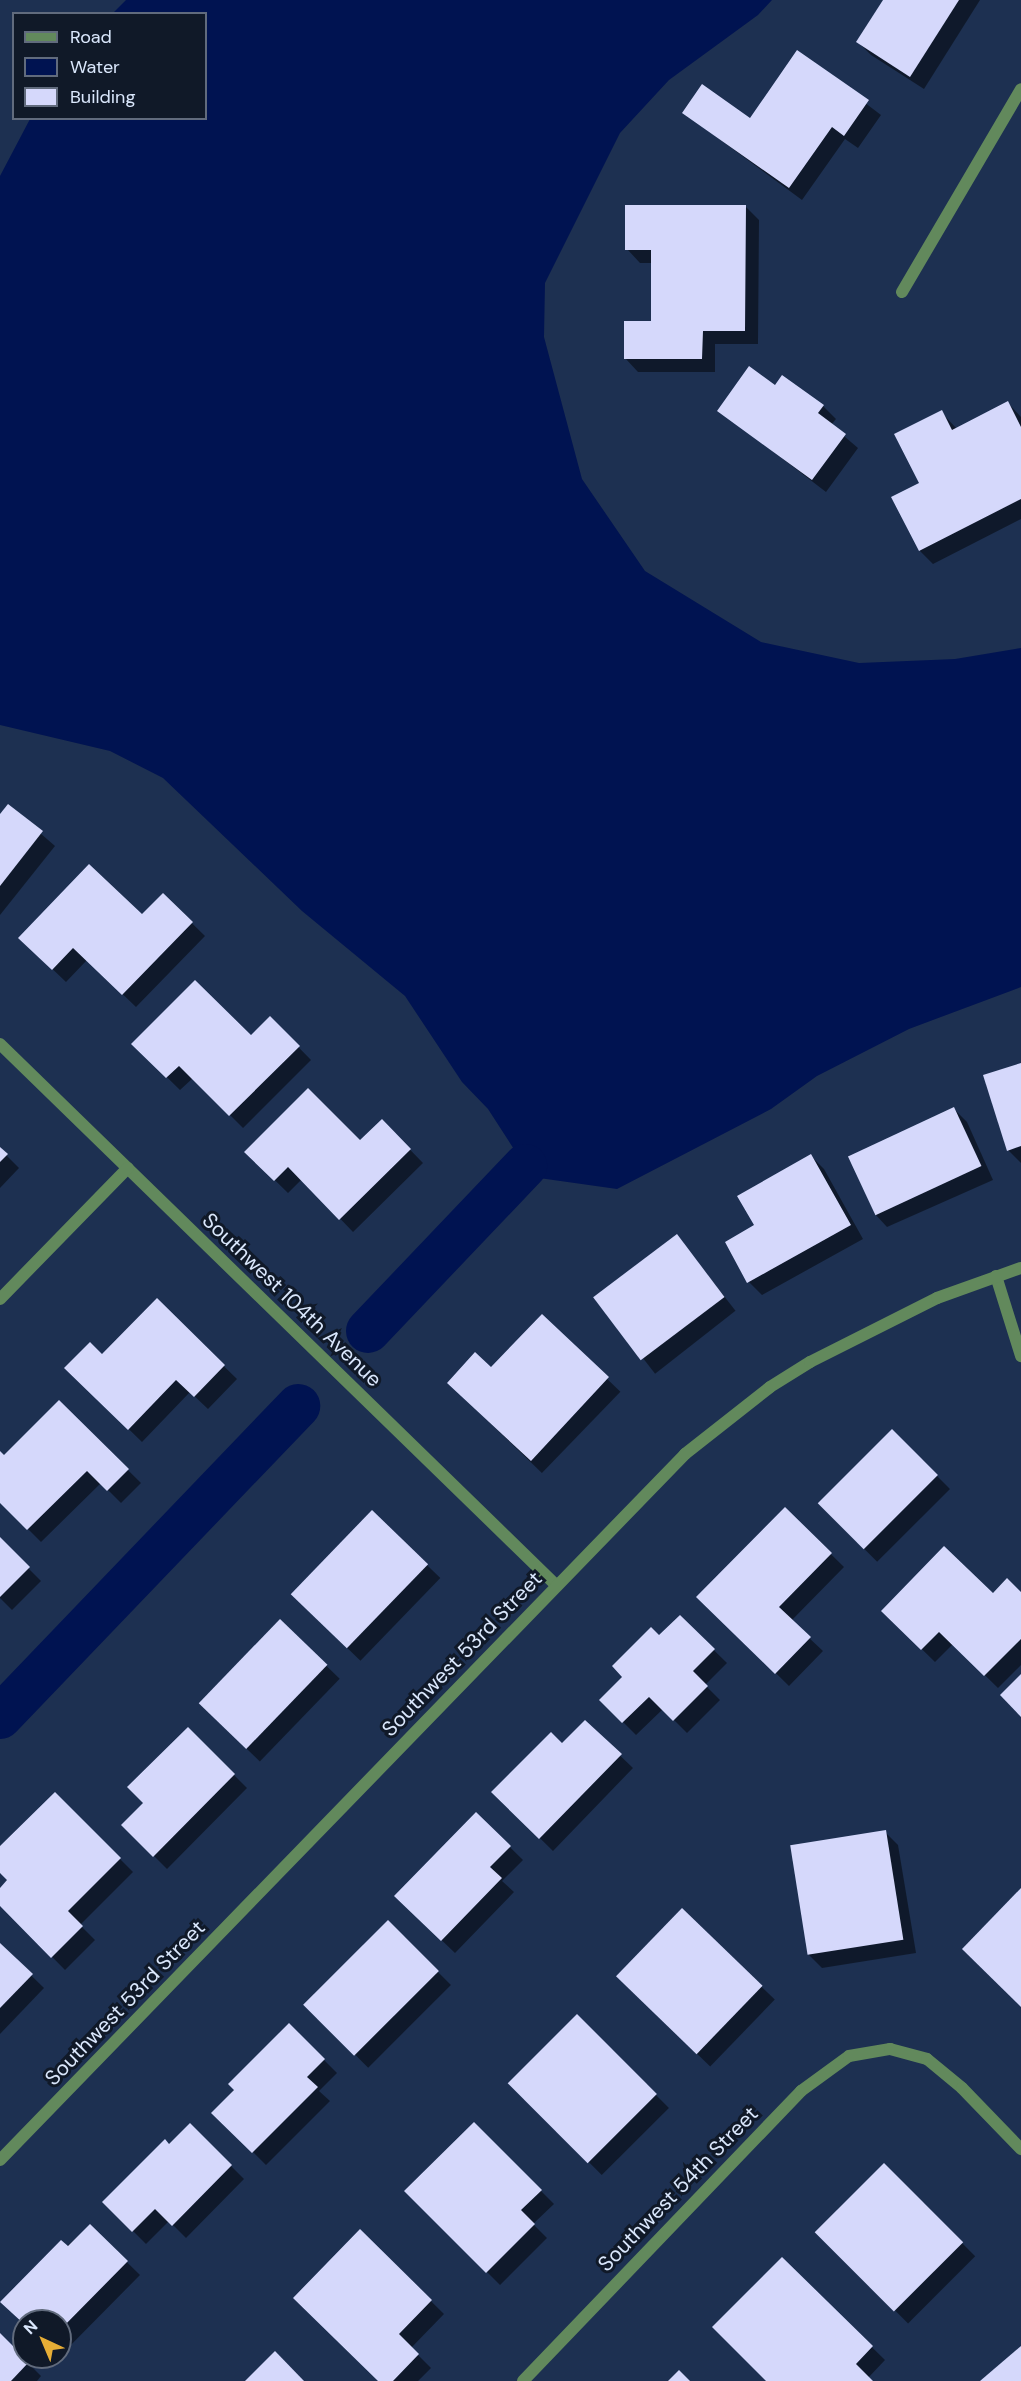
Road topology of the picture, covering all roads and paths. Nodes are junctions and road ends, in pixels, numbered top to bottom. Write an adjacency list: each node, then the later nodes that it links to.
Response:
1 (1021, 89): 2 (street)
2 (902, 291)
3 (0, 1044): 4 (street, Southwest 104th Avenue)
4 (128, 1168): 7 (street); 9 (street, Southwest 104th Avenue)
5 (1021, 1268): 6 (street, Southwest 53rd Street)
6 (996, 1276): 8 (street); 9 (street, Southwest 53rd Street)
7 (0, 1299)
8 (1021, 1356)
9 (556, 1585): 11 (street, Southwest 53rd Street)
10 (1021, 2149): 12 (street, Southwest 54th Street)
11 (0, 2160)
12 (523, 2381)

